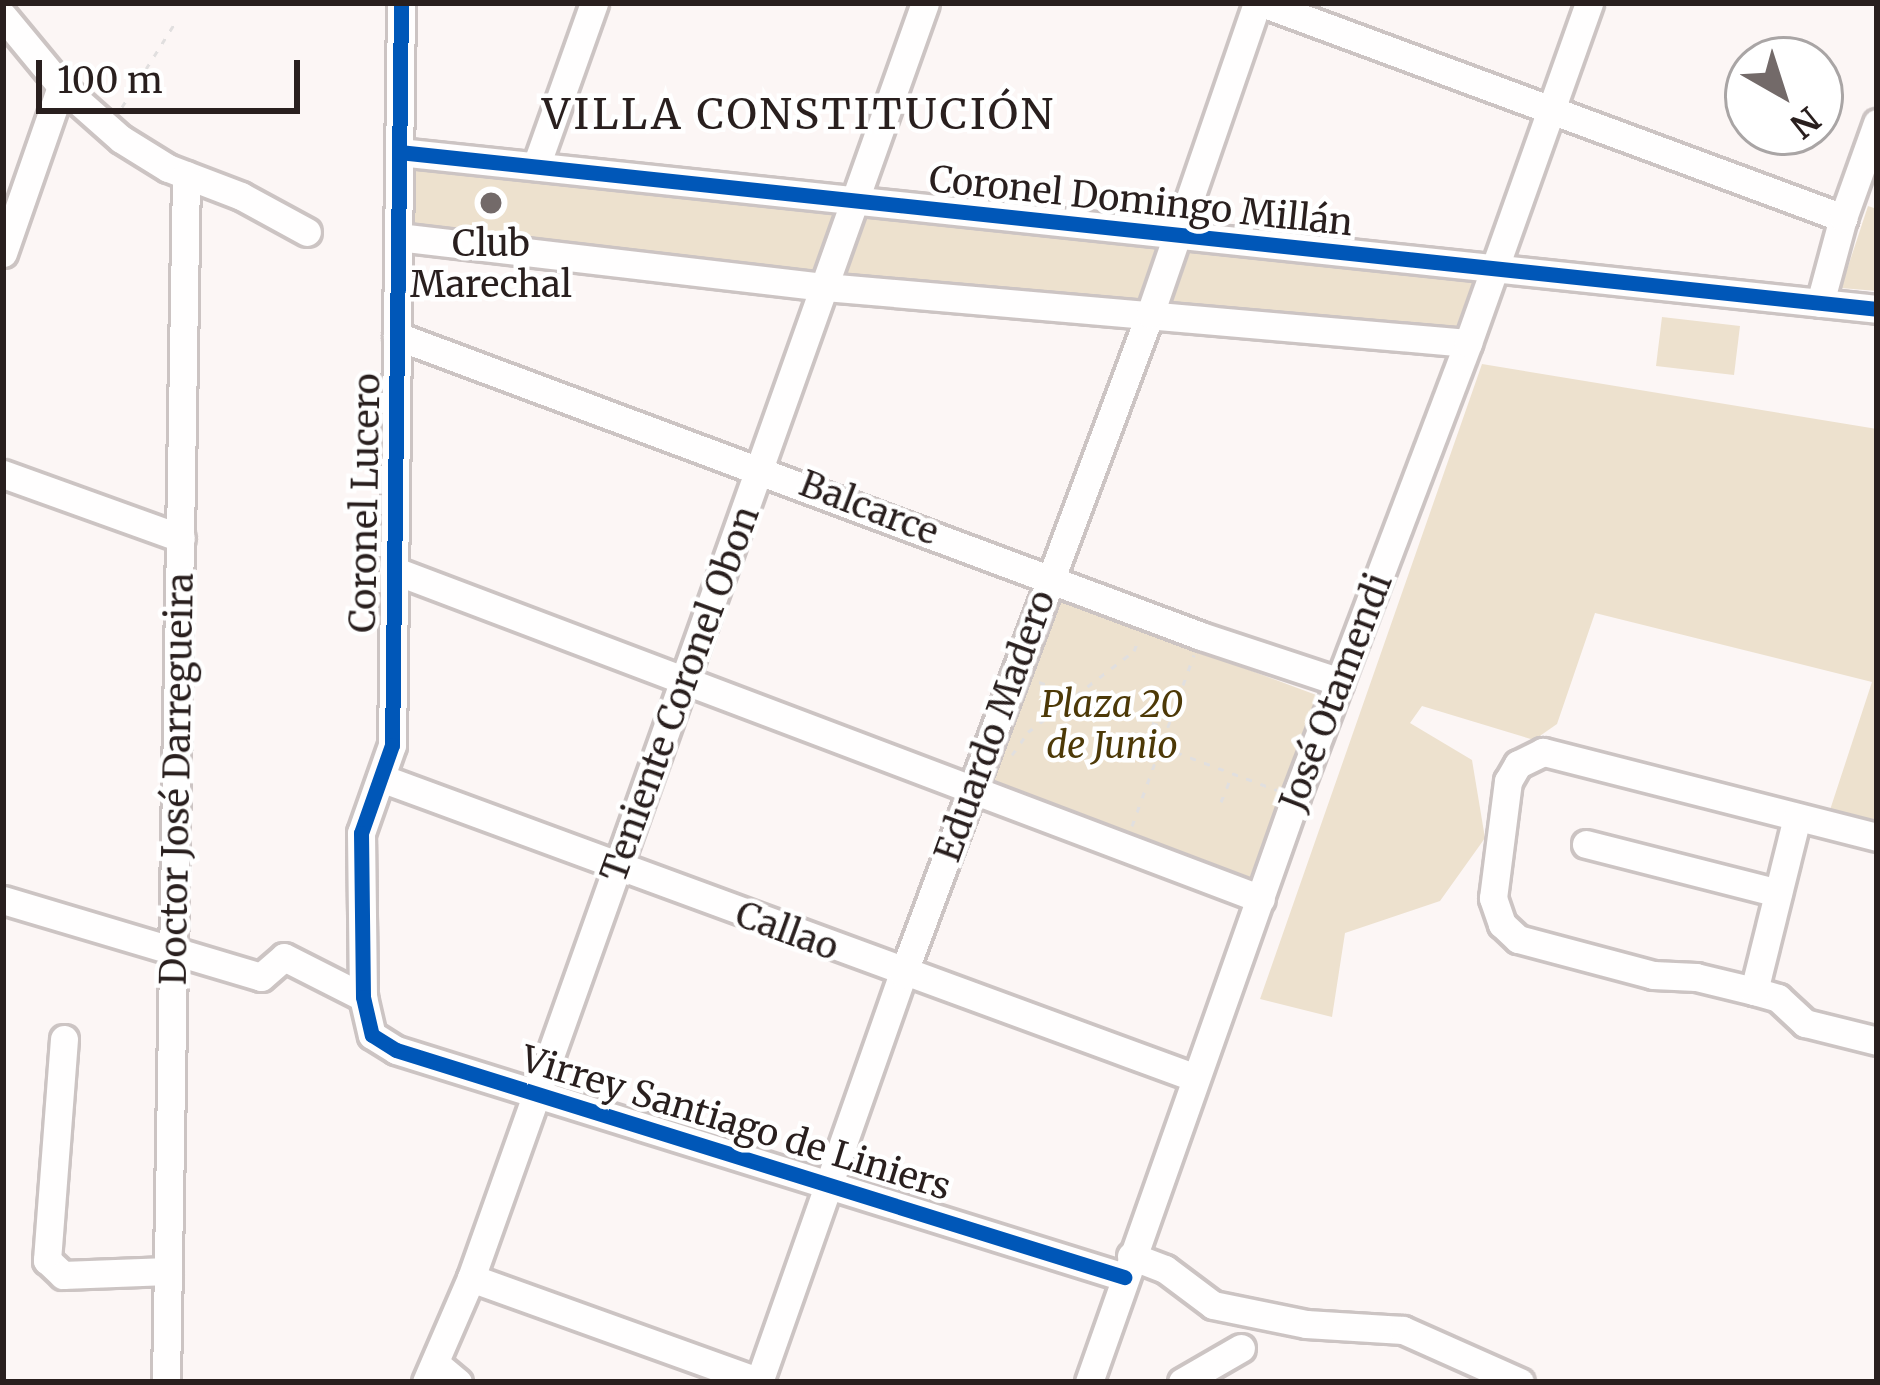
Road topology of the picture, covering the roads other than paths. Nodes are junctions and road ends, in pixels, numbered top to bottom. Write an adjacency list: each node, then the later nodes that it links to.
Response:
1 (401, 3): 10 (street, Coronel Lucero)
2 (594, 3): 11 (street)
3 (925, 3): 13 (street, Teniente Coronel Obon)
4 (1259, 3): 8 (street); 16 (street, Eduardo Madero)
5 (1588, 3): 8 (street, José Otamendi)
6 (3, 16): 7 (street)
7 (61, 86): 12 (street); 18 (street)
8 (1550, 112): 14 (street); 19 (street, José Otamendi)
9 (1877, 123): 14 (street)
10 (399, 152): 11 (street, Coronel Domingo Millán); 17 (street, Coronel Lucero)
11 (536, 166): 13 (street, Coronel Domingo Millán)
12 (186, 176): 15 (street); 28 (street, Doctor José Darregueira)
13 (854, 200): 16 (street, Coronel Domingo Millán); 20 (street, Teniente Coronel Obon)
14 (1843, 218): 21 (street)
15 (307, 232)
16 (1175, 235): 19 (street, Coronel Domingo Millán); 23 (street, Eduardo Madero)
17 (398, 237): 20 (street); 24 (street, Coronel Lucero)
18 (3, 253)
19 (1493, 267): 21 (street, Coronel Domingo Millán); 25 (street, José Otamendi)
20 (825, 287): 23 (street); 26 (street, Teniente Coronel Obon)
21 (1820, 303): 22 (street, Coronel Domingo Millán)
22 (1877, 309)
23 (1150, 314): 25 (street); 30 (street, Eduardo Madero)
24 (397, 336): 26 (street, Balcarce); 29 (street, Coronel Lucero)
25 (1468, 343): 32 (street, José Otamendi)
26 (761, 468): 30 (street, Balcarce); 31 (street, Teniente Coronel Obon)
27 (3, 474): 28 (street)
28 (181, 538): 42 (street, Doctor José Darregueira)
29 (393, 570): 31 (street); 33 (street, Coronel Lucero)
30 (1049, 576): 32 (street, Balcarce); 34 (street, Eduardo Madero)
31 (687, 678): 34 (street); 38 (street, Teniente Coronel Obon)
32 (1340, 682): 40 (street, José Otamendi)
33 (381, 778): 38 (street, Callao); 45 (street, Coronel Lucero)
34 (978, 783): 40 (street); 43 (street, Eduardo Madero)
35 (1796, 817): 36 (street); 39 (street); 44 (street)
36 (1877, 837)
37 (1586, 844): 39 (street)
38 (617, 868): 43 (street, Callao); 49 (street, Teniente Coronel Obon)
39 (1778, 893): 44 (street)
40 (1261, 898): 48 (street, José Otamendi)
41 (3, 900): 42 (street)
42 (174, 951): 45 (street); 52 (street, Doctor José Darregueira)
43 (903, 974): 48 (street, Callao); 50 (street, Eduardo Madero)
44 (1754, 991): 47 (street)
45 (363, 997): 49 (street, Virrey Santiago de Liniers)
46 (64, 1039): 52 (street)
47 (1877, 1041)
48 (1196, 1078): 51 (street, José Otamendi)
49 (538, 1093): 50 (street, Virrey Santiago de Liniers); 53 (street, Teniente Coronel Obon)
50 (829, 1182): 51 (street, Virrey Santiago de Liniers); 58 (street, Eduardo Madero)
51 (1128, 1267): 59 (street, José Otamendi); 61 (street, Virrey Santiago de Liniers)
52 (168, 1270): 56 (street, Doctor José Darregueira)
53 (471, 1278): 55 (street, Teniente Coronel Obon); 58 (street)
54 (1241, 1348): 60 (street)
55 (430, 1373): 57 (street)
56 (166, 1382)
57 (458, 1382)
58 (760, 1382)
59 (1089, 1382)
60 (1182, 1382)
61 (1520, 1382)

